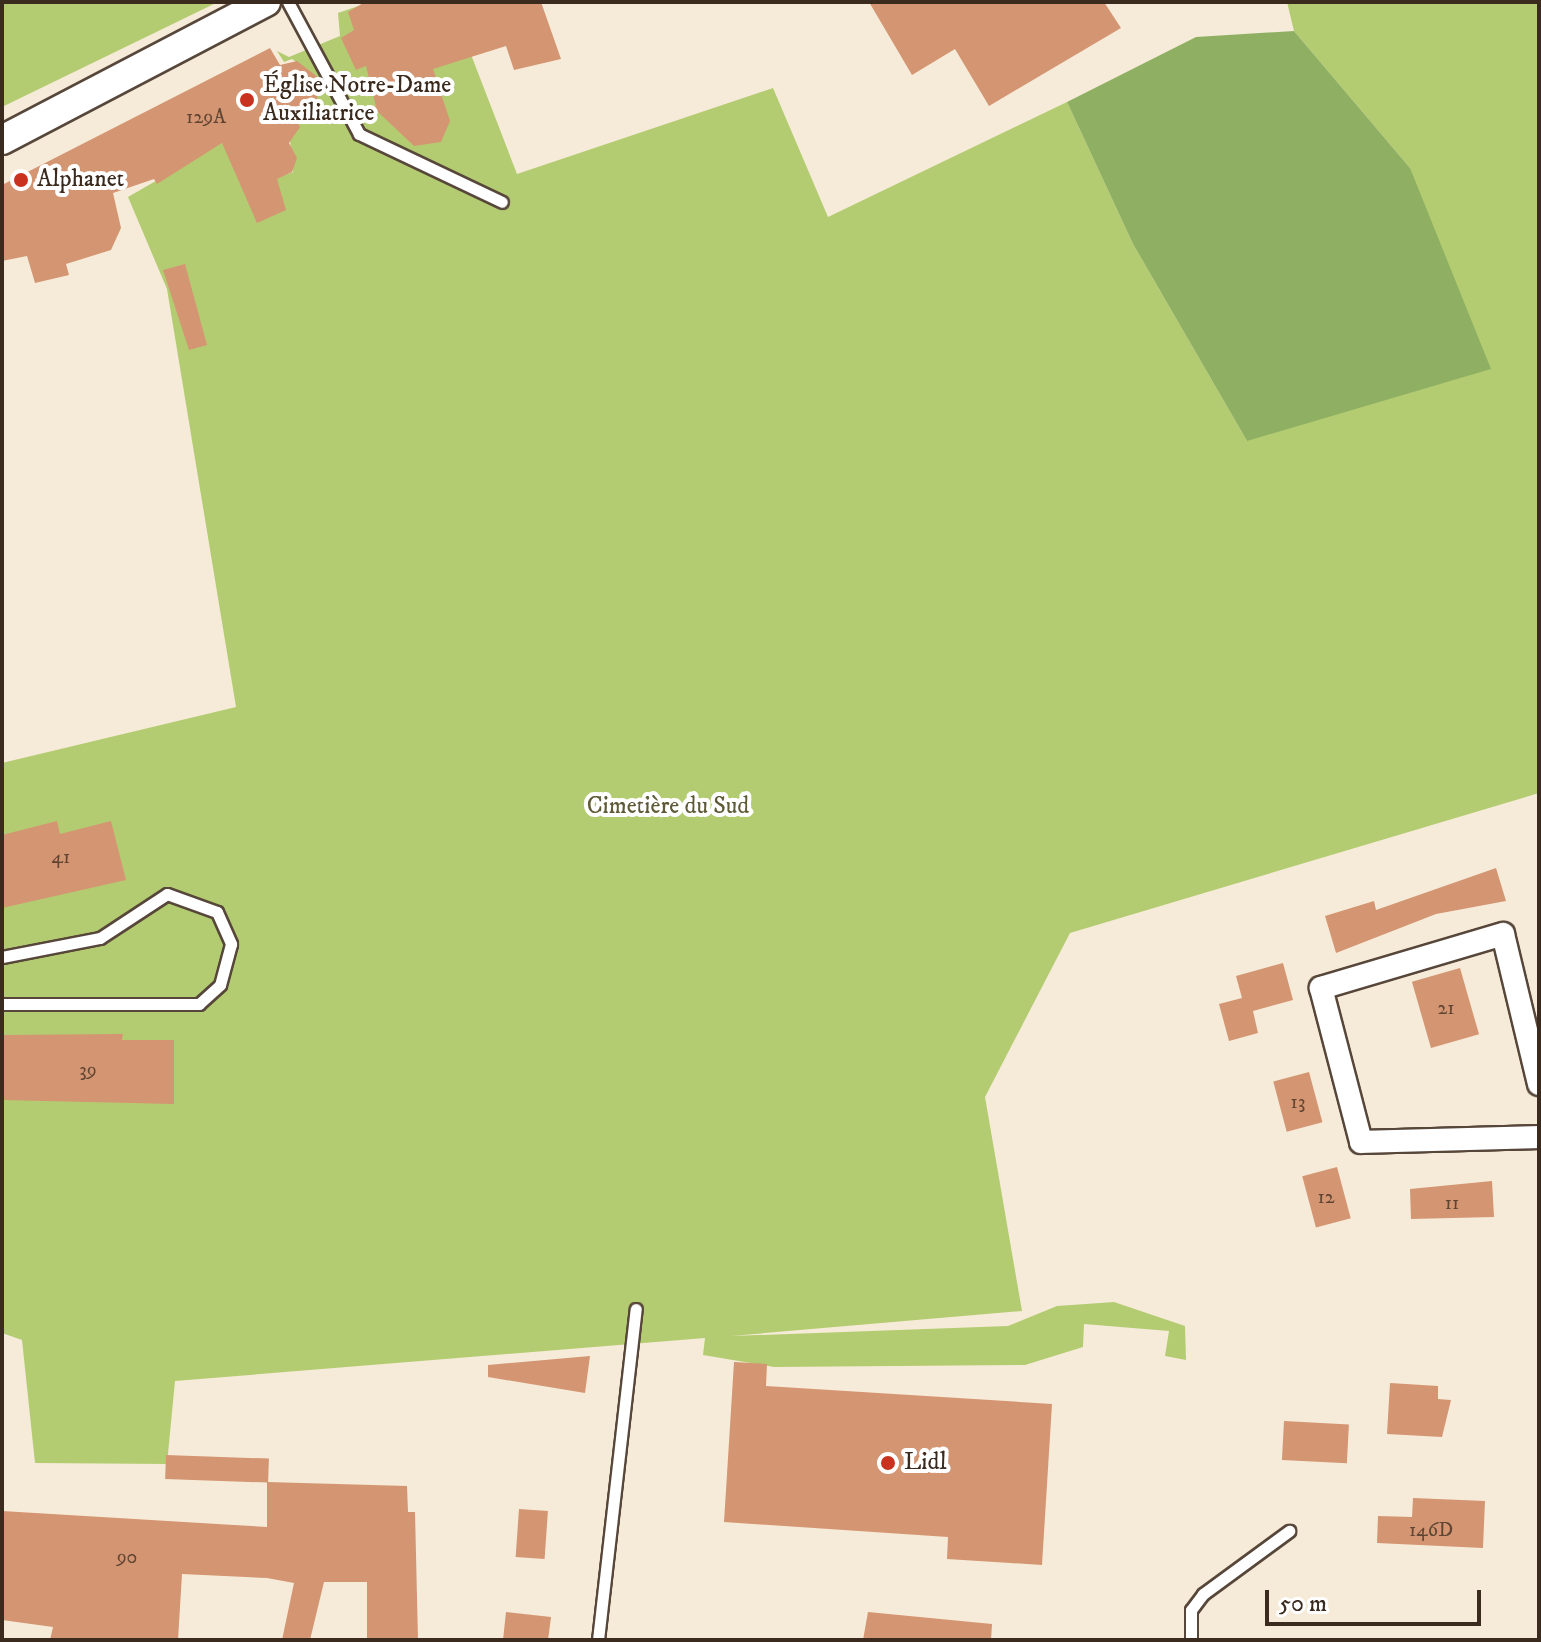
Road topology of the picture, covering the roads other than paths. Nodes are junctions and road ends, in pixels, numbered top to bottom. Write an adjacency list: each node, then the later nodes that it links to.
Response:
1 (266, 2): 3 (street)
2 (288, 2): 4 (lane)
3 (2, 140)
4 (502, 202)
5 (2, 957): 6 (lane)
6 (2, 1004)
7 (1539, 1084): 8 (street)
8 (1539, 1137)
9 (636, 1309): 11 (lane)
10 (1289, 1531): 12 (lane)
11 (598, 1640)
12 (1191, 1640)

